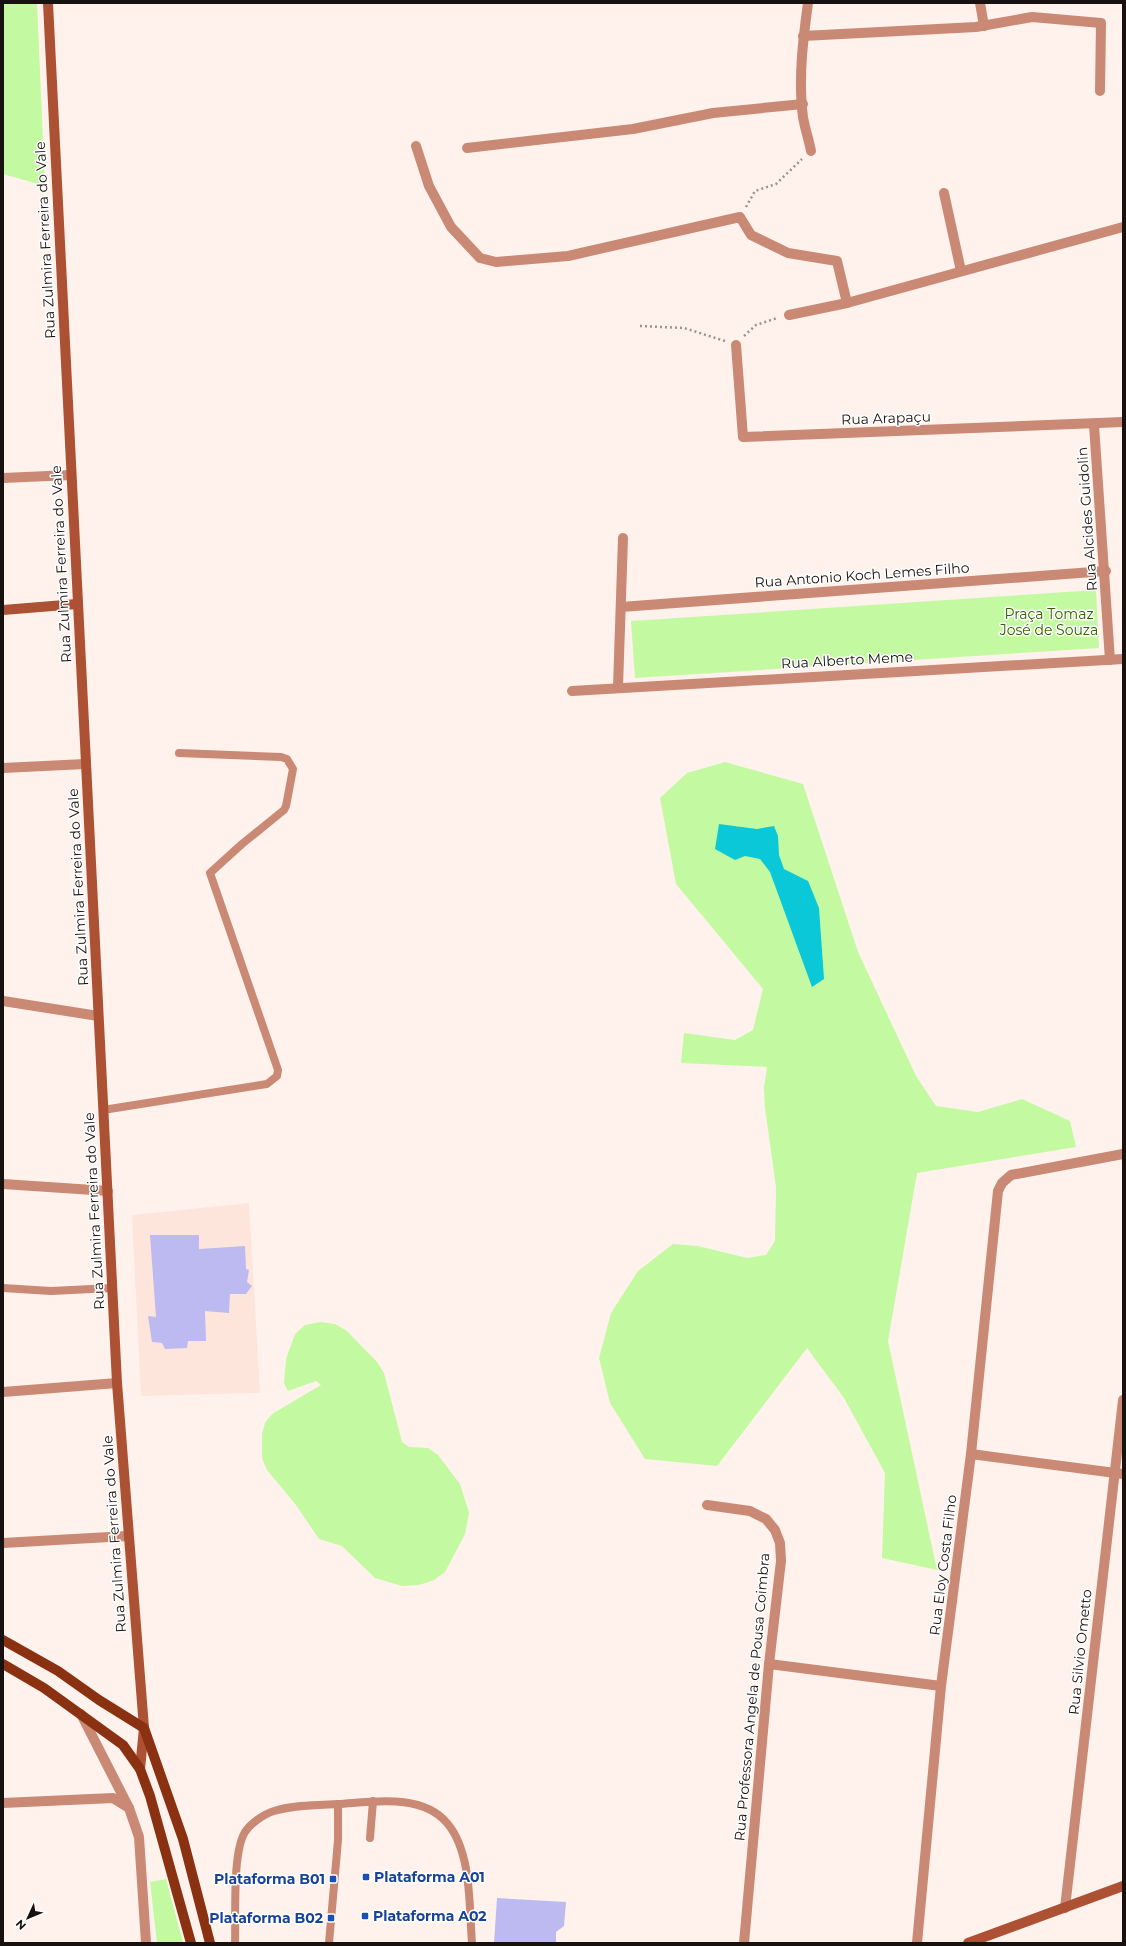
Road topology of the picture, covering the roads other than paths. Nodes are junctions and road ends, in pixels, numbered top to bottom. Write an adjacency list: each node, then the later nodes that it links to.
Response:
1 (48, 3): 19 (street, Rua Zulmira Ferreira do Vale)
2 (808, 3): 5 (street)
3 (980, 3): 4 (street)
4 (984, 26): 5 (street); 6 (street)
5 (803, 36): 7 (street)
6 (1100, 91)
7 (803, 104): 9 (street); 10 (street)
8 (416, 146): 14 (street)
9 (467, 148)
10 (811, 151)
11 (944, 193): 13 (street)
12 (1123, 227): 13 (street)
13 (961, 271): 14 (street)
14 (847, 303): 15 (street)
15 (789, 315)
16 (736, 345): 18 (street, Rua Arapaçu)
17 (1123, 422): 18 (street, Rua Arapaçu)
18 (1094, 425): 22 (street, Rua Alcides Guidolin)
19 (71, 475): 20 (street); 23 (street, Rua Zulmira Ferreira do Vale)
20 (3, 478)
21 (622, 538): 24 (street)
22 (1106, 571): 24 (street, Rua Antonio Koch Lemes Filho); 27 (street, Rua Alcides Guidolin)
23 (78, 604): 25 (street); 31 (street, Rua Zulmira Ferreira do Vale)
24 (621, 608): 28 (street)
25 (3, 610)
26 (1123, 659): 27 (street, Rua Alberto Meme)
27 (1110, 660): 28 (street, Rua Alberto Meme)
28 (618, 687): 29 (street, Rua Alberto Meme)
29 (572, 691)
30 (180, 753): 35 (lane)
31 (86, 764): 32 (street); 34 (street, Rua Zulmira Ferreira do Vale)
32 (3, 768)
33 (3, 1002): 34 (street)
34 (98, 1016): 35 (street, Rua Zulmira Ferreira do Vale)
35 (103, 1110): 38 (street, Rua Zulmira Ferreira do Vale)
36 (1123, 1154): 44 (street, Rua Eloy Costa Filho)
37 (3, 1184): 38 (street)
38 (108, 1191): 40 (street, Rua Zulmira Ferreira do Vale)
39 (3, 1288): 40 (lane)
40 (112, 1288): 41 (street, Rua Zulmira Ferreira do Vale)
41 (116, 1383): 42 (street); 47 (street, Rua Zulmira Ferreira do Vale)
42 (3, 1392)
43 (1123, 1400): 45 (street, Rua Silvio Ometto)
44 (971, 1454): 45 (street); 52 (street, Rua Eloy Costa Filho)
45 (1119, 1473): 62 (street, Rua Silvio Ometto)
46 (707, 1505): 51 (street, Rua Professora Angela de Pousa Coimbra)
47 (128, 1536): 48 (street); 54 (street, Rua Zulmira Ferreira do Vale)
48 (3, 1543)
49 (3, 1640): 54 (main road)
50 (3, 1664): 53 (main road)
51 (769, 1664): 52 (street); 69 (street, Rua Professora Angela de Pousa Coimbra)
52 (941, 1686): 70 (street, Rua Eloy Costa Filho)
53 (81, 1713): 55 (main road); 59 (street)
54 (144, 1728): 55 (street, Rua Zulmira Ferreira do Vale); 65 (main road)
55 (140, 1769): 64 (main road)
56 (373, 1801): 58 (lane); 60 (lane); 68 (lane)
57 (3, 1803): 59 (street)
58 (338, 1804): 66 (lane); 67 (lane)
59 (129, 1808): 63 (street)
60 (370, 1838)
61 (1123, 1886): 62 (street)
62 (1065, 1908): 71 (street)
63 (146, 1943)
64 (191, 1943)
65 (210, 1943)
66 (235, 1943)
67 (329, 1943)
68 (472, 1943)
69 (744, 1943)
70 (917, 1943)
71 (968, 1943)

